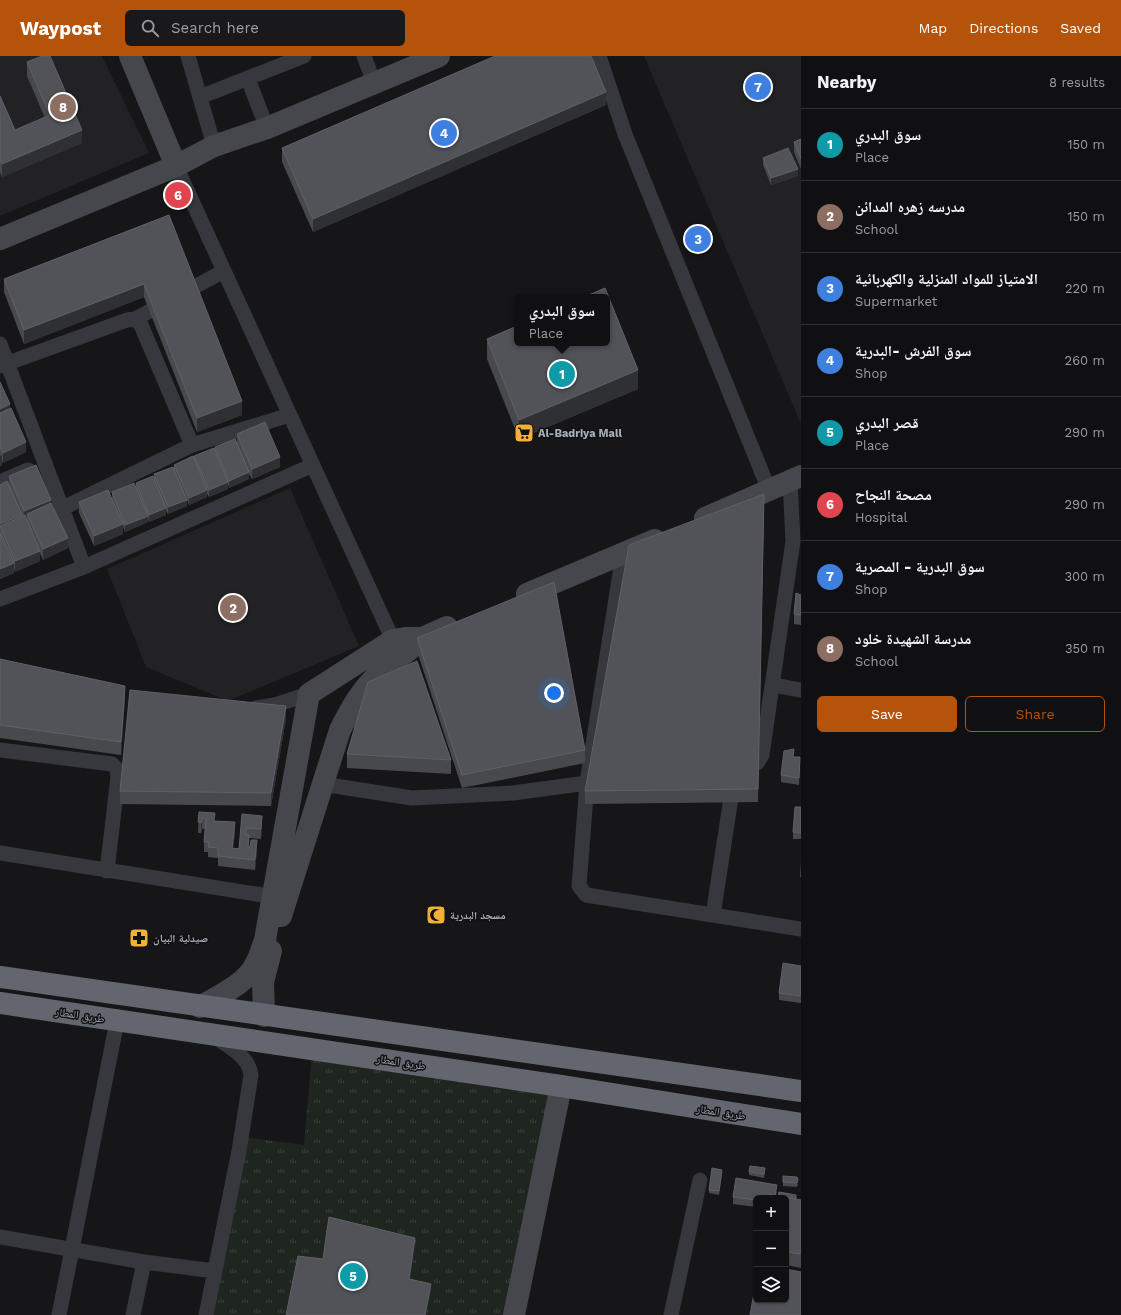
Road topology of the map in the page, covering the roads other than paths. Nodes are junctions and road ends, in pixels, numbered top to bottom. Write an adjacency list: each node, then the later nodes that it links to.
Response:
1 (130, 56): 12 (main road)
2 (188, 56): 9 (street)
3 (304, 56): 7 (street)
4 (364, 56): 8 (street)
5 (439, 56): 8 (main road)
6 (599, 56): 24 (street)
7 (248, 79): 9 (street); 10 (street)
8 (374, 83): 10 (main road)
9 (200, 97): 11 (street)
10 (267, 128): 11 (main road)
11 (214, 146): 12 (main road)
12 (176, 166): 13 (main road); 14 (street)
13 (0, 239)
14 (224, 271): 15 (street); 18 (street)
15 (135, 319): 17 (street); 19 (street)
16 (0, 344): 17 (street)
17 (3, 365): 20 (street)
18 (290, 416): 19 (street); 21 (street)
19 (192, 445): 25 (street)
20 (44, 463): 23 (street); 25 (street)
21 (313, 465): 27 (street); 31 (street)
22 (795, 478): 24 (main road); 32 (street)
23 (0, 482)
24 (769, 490): 26 (main road)
25 (61, 509): 27 (street)
26 (623, 554): 29 (main road); 37 (street)
27 (84, 567): 28 (street)
28 (0, 599)
29 (508, 602)
30 (465, 620): 31 (main road)
31 (397, 649): 34 (main road); 38 (main road)
32 (773, 685): 33 (street); 42 (street)
33 (801, 690)
34 (308, 694): 35 (street); 41 (main road)
35 (239, 709)
36 (0, 750): 40 (street)
37 (587, 783): 38 (street); 42 (street)
38 (322, 784): 41 (main road)
39 (0, 853): 40 (street)
40 (107, 871): 41 (street)
41 (279, 897): 46 (main road); 47 (main road)
42 (713, 915): 43 (street)
43 (801, 928)
44 (0, 977): 46 (highway)
45 (0, 1003): 48 (highway, طريق المطار)
46 (200, 1007): 47 (highway)
47 (264, 1016): 51 (highway)
48 (117, 1020): 49 (highway, طريق المطار); 55 (street)
49 (212, 1034): 50 (highway, طريق المطار); 57 (street)
50 (561, 1086): 52 (highway, طريق المطار); 58 (main road)
51 (801, 1091)
52 (801, 1124)
53 (700, 1180): 62 (street)
54 (1, 1241): 55 (street)
55 (72, 1249): 56 (street); 59 (street)
56 (144, 1262): 57 (street); 60 (street)
57 (215, 1271): 61 (street)
58 (517, 1314)
59 (59, 1315)
60 (133, 1315)
61 (206, 1315)
62 (671, 1315)

